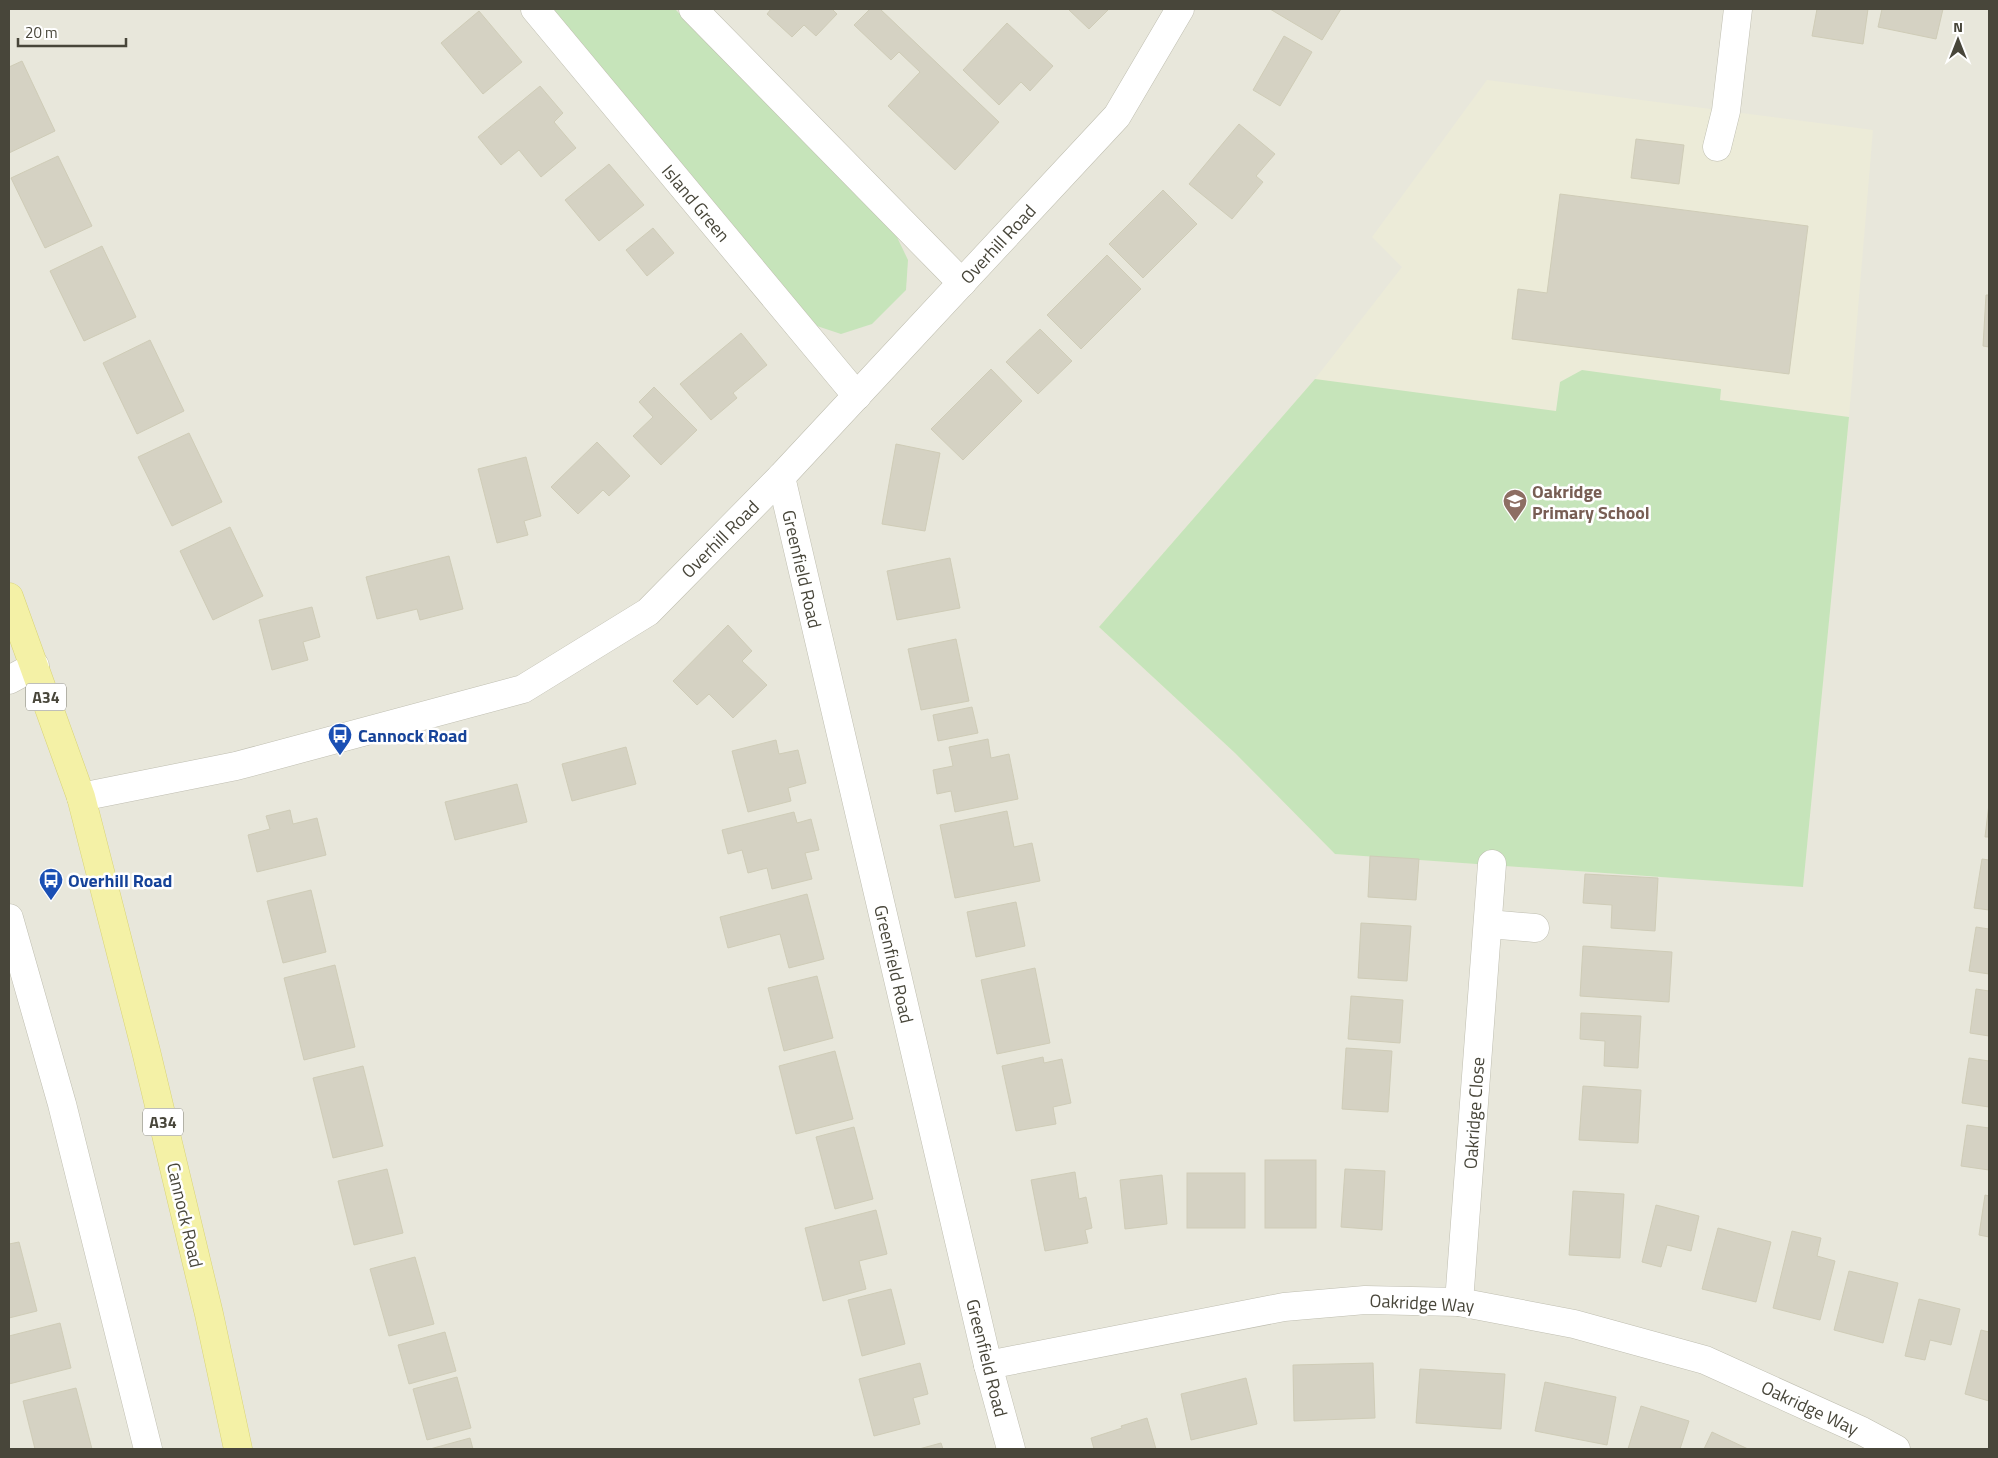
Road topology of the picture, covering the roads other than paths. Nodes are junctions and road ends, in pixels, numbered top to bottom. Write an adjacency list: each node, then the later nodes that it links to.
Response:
1 (535, 9): 7 (street, Island Green)
2 (693, 9): 6 (street)
3 (1180, 9): 6 (street, Overhill Road)
4 (1738, 9): 5 (street)
5 (1717, 147)
6 (962, 283): 7 (street, Overhill Road)
7 (857, 396): 8 (street, Overhill Road)
8 (781, 477): 12 (street, Overhill Road); 18 (street, Greenfield Road)
9 (9, 597): 10 (main road, Cannock Road / A34)
10 (35, 666): 11 (street); 12 (main road, Cannock Road / A34)
11 (9, 680)
12 (81, 797): 20 (main road, Cannock Road / A34)
13 (1492, 864): 15 (street, Oakridge Close)
14 (9, 918): 19 (street)
15 (1488, 924): 16 (street); 17 (street, Oakridge Close)
16 (1535, 928)
17 (1459, 1302): 18 (street, Oakridge Way); 22 (street, Oakridge Way)
18 (988, 1365): 21 (street, Greenfield Road)
19 (148, 1449)
20 (238, 1449)
21 (1011, 1449)
22 (1896, 1449)

